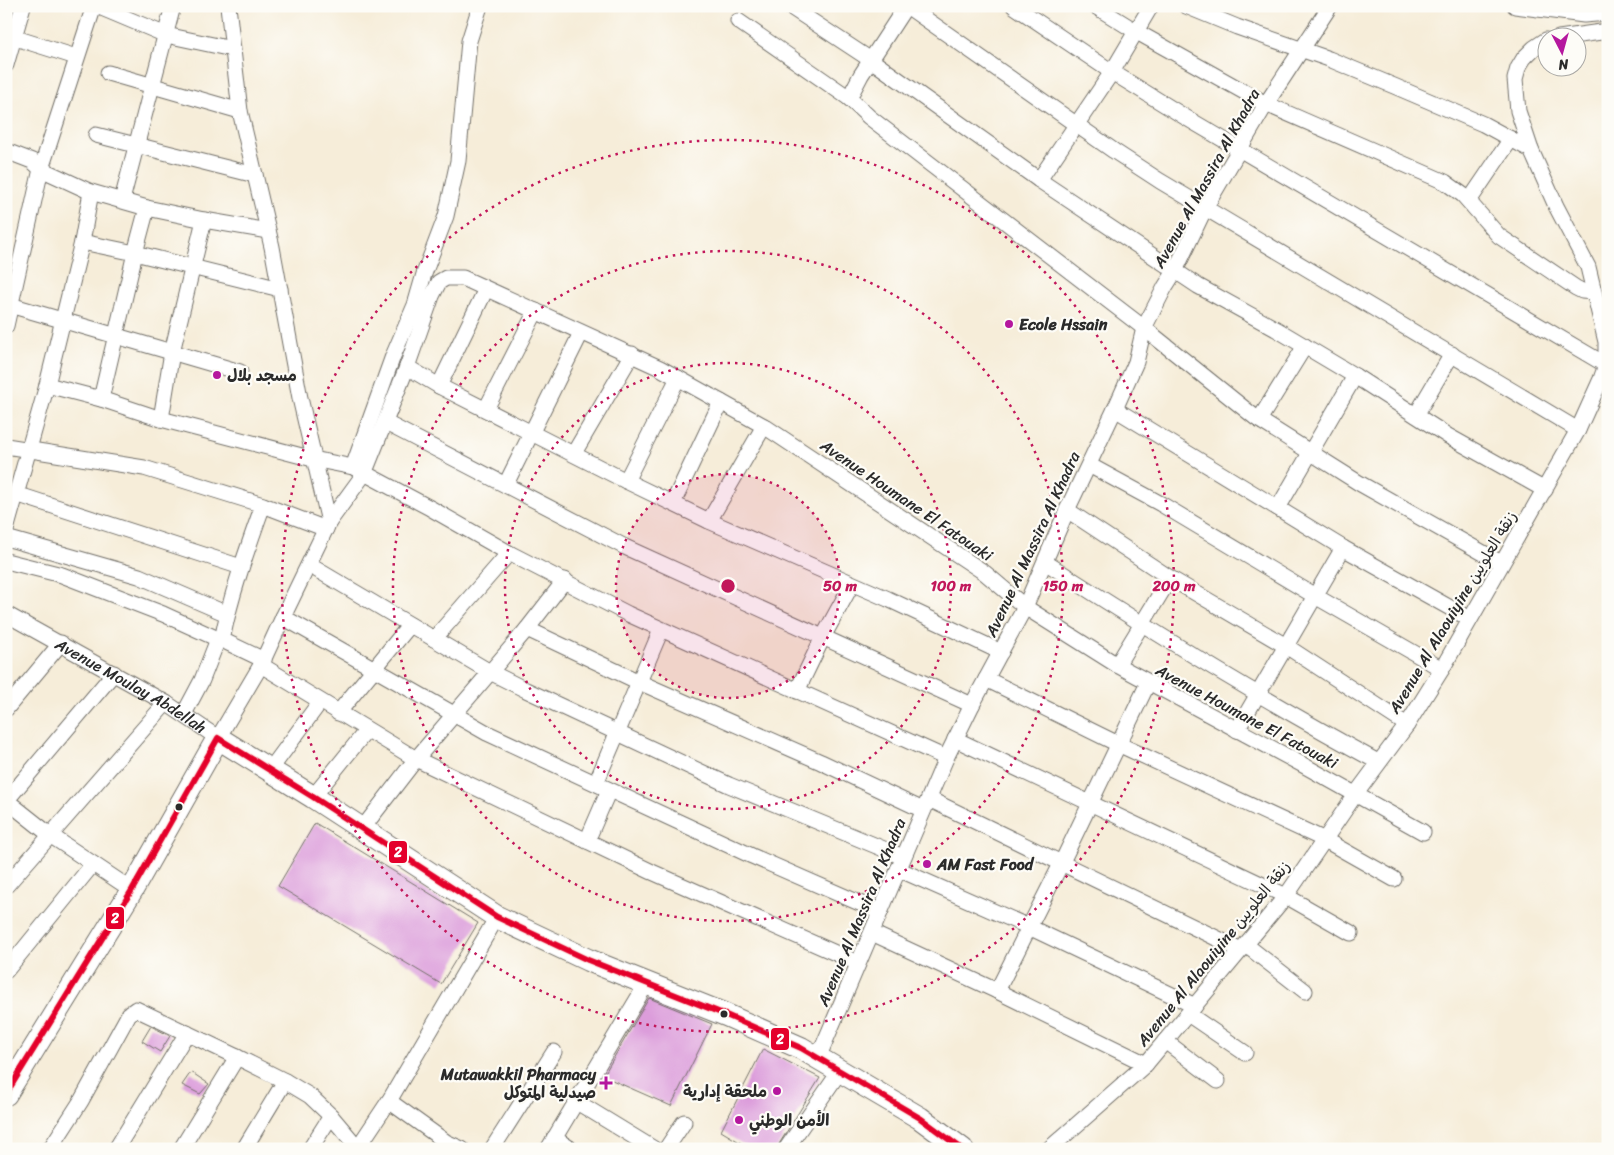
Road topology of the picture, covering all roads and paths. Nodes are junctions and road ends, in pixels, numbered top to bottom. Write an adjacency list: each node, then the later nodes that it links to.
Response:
1 (23, 6): 20 (street)
2 (95, 6): 19 (street); 24 (street)
3 (173, 6): 19 (street)
4 (228, 6): 22 (street)
5 (480, 6): 92 (street)
6 (789, 6): 25 (street)
7 (907, 6): 25 (street); 33 (street)
8 (1014, 6): 27 (street)
9 (1095, 6): 17 (street)
10 (1151, 6): 17 (street)
11 (1186, 6): 23 (street)
12 (1330, 6): 23 (street, Avenue Al Massira Al Khadra)
13 (1515, 6): 14 (street)
14 (1608, 13)
15 (738, 21): 30 (street)
16 (1608, 31): 18 (street)
17 (1136, 32): 27 (street); 31 (street)
18 (1586, 34)
19 (166, 35): 22 (street); 29 (street)
20 (10, 36): 24 (street); 26 (street)
21 (1536, 47): 38 (street, Avenue Al Alaouiyine زنقة العلويين)
22 (232, 49): 32 (street)
23 (1302, 49): 31 (street, Avenue Al Massira Al Khadra); 35 (street)
24 (76, 57): 40 (street)
25 (870, 60): 30 (street); 42 (street)
26 (6, 65)
27 (1112, 72): 33 (street); 37 (street)
28 (108, 73): 29 (street)
29 (152, 87): 32 (street); 36 (street)
30 (849, 98): 61 (street)
31 (1266, 104): 37 (street, Avenue Al Massira Al Khadra); 45 (street)
32 (240, 112): 41 (street)
33 (1076, 123): 42 (street); 47 (street)
34 (96, 135): 36 (street)
35 (1511, 140): 38 (street); 45 (street)
36 (136, 146): 41 (street); 44 (street)
37 (1240, 150): 47 (street, Avenue Al Massira Al Khadra); 68 (street)
38 (1531, 150): 56 (street, Avenue Al Alaouiyine زنقة العلويين)
39 (6, 151): 40 (street)
40 (41, 169): 43 (street); 57 (street)
41 (256, 175): 49 (street)
42 (1039, 180): 53 (street)
43 (91, 192): 44 (street); 50 (street)
44 (122, 200): 46 (street)
45 (1469, 201): 56 (street)
46 (148, 208): 48 (street); 51 (street)
47 (1205, 208): 53 (street, Avenue Al Massira Al Khadra); 67 (street)
48 (204, 220): 49 (street); 52 (street)
49 (268, 231): 54 (street)
50 (82, 242): 51 (street); 59 (street)
51 (135, 253): 52 (street); 63 (street)
52 (192, 267): 54 (street); 65 (street)
53 (1175, 272): 61 (street, Avenue Al Massira Al Khadra); 64 (street)
54 (280, 289): 90 (street)
55 (486, 289): 58 (street, Avenue Houmane El Fatouaki); 69 (street, Avenue Houmane El Fatouaki); 74 (street)
56 (1594, 292): 68 (street, Avenue Al Alaouiyine زنقة العلويين)
57 (10, 305): 59 (street); 60 (street)
58 (536, 311): 62 (street, Avenue Houmane El Fatouaki); 77 (street)
59 (62, 321): 63 (street); 73 (street)
60 (6, 326)
61 (1144, 328): 78 (street, Avenue Al Massira Al Khadra); 81 (street)
62 (581, 333): 66 (street, Avenue Houmane El Fatouaki); 85 (street)
63 (117, 335): 65 (street); 75 (street)
64 (1305, 346): 71 (street); 81 (street)
65 (172, 352): 70 (street); 80 (street)
66 (632, 354): 72 (street, Avenue Houmane El Fatouaki); 88 (street)
67 (1452, 354): 79 (street); 84 (street)
68 (1606, 365): 84 (street, Avenue Al Alaouiyine زنقة العلويين)
69 (408, 367): 74 (street); 82 (street)
70 (240, 372)
71 (1355, 376): 79 (street); 89 (street)
72 (678, 378): 76 (street, Avenue Houmane El Fatouaki); 93 (street)
73 (47, 385): 75 (street); 87 (street)
74 (439, 386): 77 (street)
75 (101, 399): 80 (street)
76 (721, 402): 83 (street, Avenue Houmane El Fatouaki); 97 (street)
77 (486, 409): 85 (street)
78 (1115, 409): 91 (street, Avenue Al Massira Al Khadra); 99 (street)
79 (1416, 415): 95 (street)
80 (161, 419): 90 (street)
81 (1259, 420): 89 (street)
82 (386, 423): 92 (street); 94 (street)
83 (764, 426): 101 (street); 116 (street, Avenue Houmane El Fatouaki)
84 (1578, 430): 95 (street, Avenue Al Alaouiyine زنقة العلويين)
85 (532, 432): 88 (street); 94 (street)
86 (6, 446): 87 (street)
87 (28, 450): 96 (street); 98 (street)
88 (574, 453): 93 (street)
89 (1311, 454): 99 (street); 109 (street)
90 (313, 459): 92 (street); 102 (street)
91 (1089, 465): 100 (street, Avenue Al Massira Al Khadra); 115 (street)
92 (358, 471): 102 (street); 106 (street)
93 (626, 480): 97 (street)
94 (506, 484): 125 (street)
95 (1545, 490): 109 (street, Avenue Al Alaouiyine زنقة العلويين)
96 (16, 494): 103 (street); 111 (street)
97 (673, 503): 101 (street)
98 (263, 505): 102 (street); 111 (street)
99 (1278, 508): 105 (street)
100 (1067, 510): 108 (street, Avenue Al Massira Al Khadra); 112 (street)
101 (709, 520): 114 (street)
102 (328, 526): 110 (street)
103 (6, 530)
104 (6, 538): 118 (street)
105 (1343, 548): 115 (street); 120 (street)
106 (509, 552): 113 (street); 126 (street)
107 (6, 561): 127 (street)
108 (1045, 562): 116 (street, Avenue Al Massira Al Khadra); 121 (street)
109 (1501, 563): 120 (street, Avenue Al Alaouiyine زنقة العلويين)
110 (309, 565): 119 (street); 122 (street)
111 (241, 567): 118 (street)
112 (1170, 578): 121 (street); 129 (street)
113 (565, 580): 123 (street); 124 (street)
114 (852, 584): 125 (street); 130 (street)
115 (1315, 596): 129 (street); 134 (street)
116 (1025, 608): 130 (street, Avenue Al Massira Al Khadra); 132 (street, Avenue Houmane El Fatouaki)
117 (6, 614): 128 (street, Avenue Moulay Abdellah)
118 (227, 614): 127 (street)
119 (283, 617): 131 (street); 133 (street)
120 (1470, 619): 134 (street, Avenue Al Alaouiyine زنقة العلويين)
121 (1142, 624): 132 (street); 141 (street)
122 (410, 625): 126 (street); 133 (street)
123 (527, 629): 135 (street); 138 (street)
124 (661, 630): 138 (street); 140 (street)
125 (823, 637): 140 (street); 144 (street)
126 (434, 639): 135 (street)
127 (220, 640): 131 (street); 147 (street)
128 (61, 643): 136 (street, Avenue Moulay Abdellah); 145 (street)
129 (1286, 646): 141 (street); 149 (street)
130 (1001, 652): 137 (street, Avenue Al Massira Al Khadra)
131 (263, 662): 143 (street); 153 (street)
132 (1117, 665): 139 (street, Avenue Houmane El Fatouaki)
133 (374, 668): 146 (street); 148 (street)
134 (1442, 669): 149 (street, Avenue Al Alaouiyine زنقة العلويين)
135 (490, 672): 148 (street); 152 (street)
136 (114, 673): 142 (street, Avenue Moulay Abdellah); 163 (street)
137 (986, 679): 144 (street, Avenue Al Massira Al Khadra); 155 (street)
138 (639, 682): 152 (street); 165 (street)
139 (1148, 683): 151 (street, Avenue Houmane El Fatouaki); 155 (street)
140 (797, 691): 156 (street)
141 (1259, 695): 151 (street); 158 (street)
142 (166, 702): 147 (street, Avenue Moulay Abdellah); 168 (street)
143 (320, 702): 146 (street); 159 (street)
144 (972, 705): 154 (street, Avenue Al Massira Al Khadra)
145 (6, 709)
146 (338, 713): 150 (street)
147 (184, 714): 153 (street, Avenue Moulay Abdellah)
148 (453, 715): 157 (street); 160 (street)
149 (1406, 725): 158 (street, Avenue Al Alaouiyine زنقة العلويين)
150 (367, 730): 157 (street); 162 (street)
151 (1237, 730): 161 (street, Avenue Houmane El Fatouaki)
152 (617, 733): 160 (street); 172 (street)
153 (218, 738): 159 (street, Avenue Moulay Abdellah); 176 (street)
154 (955, 740): 156 (street, Avenue Al Massira Al Khadra); 164 (street)
155 (1118, 744): 164 (street); 169 (street)
156 (946, 758): 165 (street, Avenue Al Massira Al Khadra)
157 (416, 759): 166 (street); 170 (street)
158 (1378, 762): 161 (street, Avenue Al Alaouiyine زنقة العلويين)
159 (270, 770): 162 (street, Avenue Moulay Abdellah)
160 (602, 787): 170 (street); 178 (street)
161 (1355, 795): 167 (street, Avenue Houmane El Fatouaki); 169 (street, Avenue Al Alaouiyine زنقة العلويين)
162 (313, 796): 166 (street, Avenue Moulay Abdellah)
163 (6, 801): 168 (street)
164 (1090, 802): 171 (street); 177 (street)
165 (926, 805): 171 (street); 172 (street, Avenue Al Massira Al Khadra)
166 (362, 829): 179 (street, Avenue Moulay Abdellah)
167 (1423, 832)
168 (50, 835): 173 (street); 175 (street)
169 (1325, 840): 174 (street); 177 (street, Avenue Al Alaouiyine زنقة العلويين)
170 (587, 841): 184 (street)
171 (1062, 862): 180 (street); 183 (street)
172 (900, 863): 178 (street, Avenue Al Massira Al Khadra); 180 (street)
173 (93, 864): 176 (street); 185 (street)
174 (1394, 879)
175 (6, 886)
176 (132, 890): 200 (street)
177 (1286, 896): 182 (street); 183 (street, Avenue Al Alaouiyine زنقة العلويين)
178 (880, 912): 181 (street, Avenue Al Massira Al Khadra)
179 (497, 917): 186 (street, Avenue Moulay Abdellah); 201 (street)
180 (1029, 927): 187 (street); 189 (street)
181 (872, 933): 184 (street, Avenue Al Massira Al Khadra); 187 (street)
182 (1351, 933)
183 (1243, 947): 188 (street); 189 (street, Avenue Al Alaouiyine زنقة العلويين)
184 (858, 963): 195 (street, Avenue Al Massira Al Khadra)
185 (6, 971)
186 (647, 983): 195 (street, Avenue Moulay Abdellah); 202 (street)
187 (997, 991): 196 (street)
188 (1306, 991)
189 (1191, 1010): 191 (street, Avenue Al Alaouiyine زنقة العلويين); 193 (street)
190 (187, 1033): 194 (street); 208 (street); 209 (street)
191 (1165, 1041): 196 (street, Avenue Al Alaouiyine زنقة العلويين); 199 (street)
192 (554, 1052): 214 (street)
193 (1245, 1053)
194 (237, 1057): 198 (street); 210 (street)
195 (818, 1058): 197 (street, Avenue Moulay Abdellah)
196 (1146, 1064): 220 (street, Avenue Al Alaouiyine زنقة العلويين)
197 (840, 1071): 218 (street); 219 (street, Avenue Moulay Abdellah)
198 (285, 1081): 203 (street); 211 (street)
199 (1218, 1081)
200 (9, 1084)
201 (389, 1101): 206 (street); 207 (street)
202 (577, 1102): 205 (street); 216 (street)
203 (331, 1116): 207 (street); 212 (street)
204 (684, 1122): 217 (street)
205 (551, 1144): 215 (street)
206 (443, 1145): 213 (street)
207 (358, 1148)
208 (50, 1149)
209 (116, 1149)
210 (181, 1149)
211 (244, 1149)
212 (310, 1149)
213 (462, 1149)
214 (492, 1149)
215 (571, 1149)
216 (654, 1149)
217 (666, 1149)
218 (786, 1149)
219 (962, 1149)
220 (1049, 1149)

